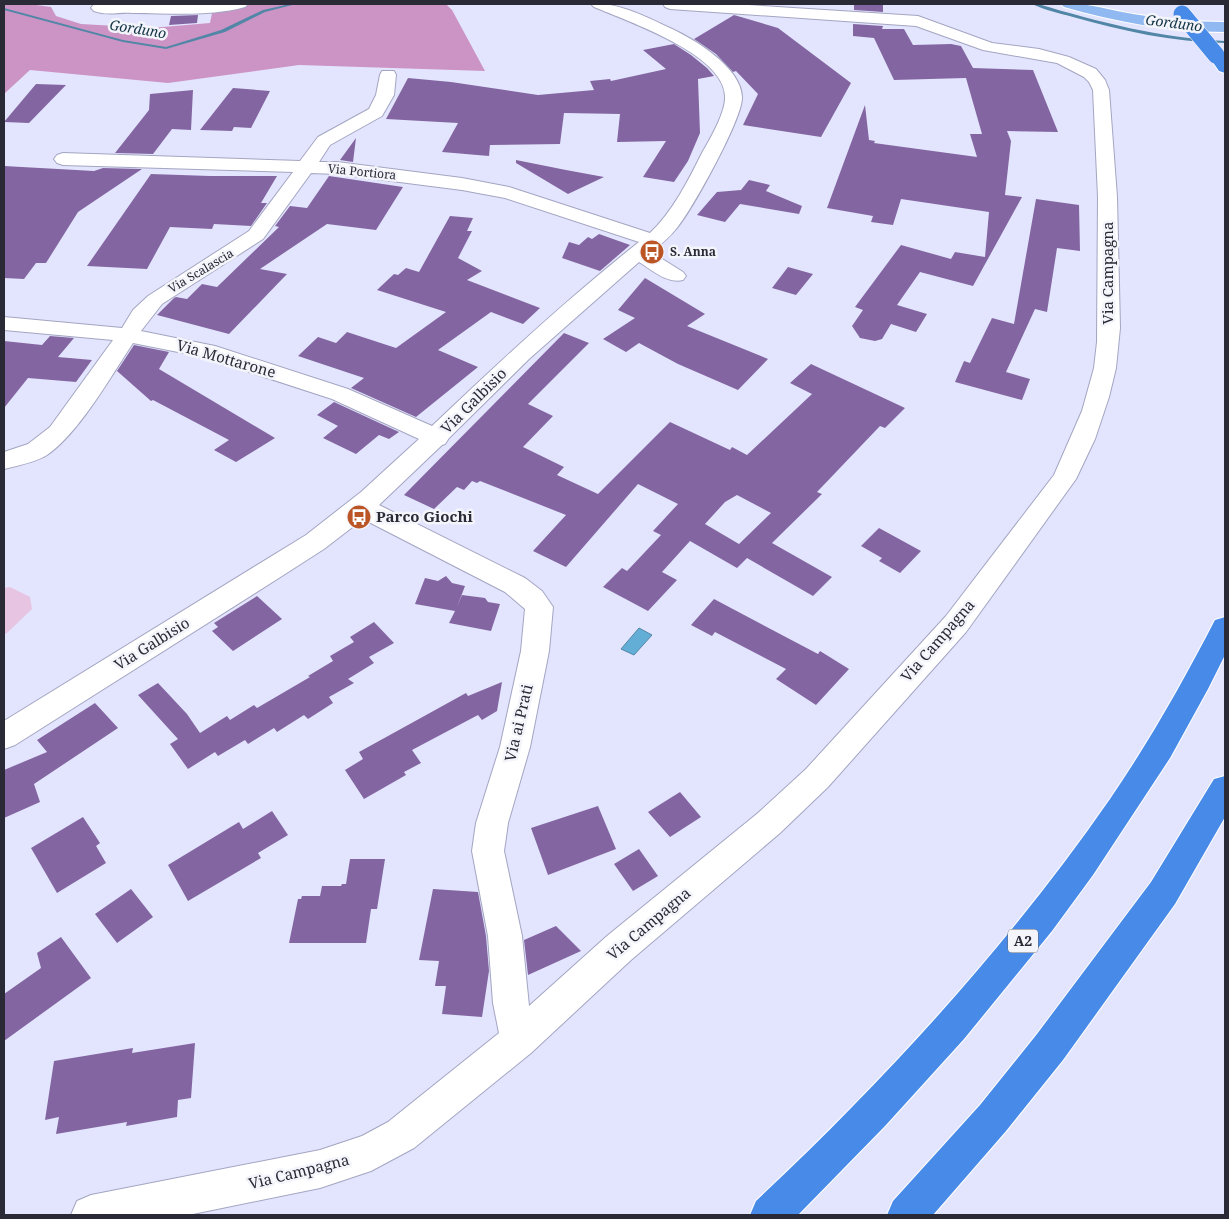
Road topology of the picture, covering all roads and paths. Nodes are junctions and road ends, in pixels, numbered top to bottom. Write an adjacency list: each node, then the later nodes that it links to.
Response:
1 (101, 4): 2 (street)
2 (240, 4)
3 (599, 4): 13 (street, Via Galbisio)
4 (670, 4): 23 (street, Via Campagna)
5 (1070, 4): 6 (main road)
6 (1090, 6): 8 (main road)
7 (1178, 9): 9 (highway, bridge)
8 (1225, 26)
9 (1221, 61)
10 (388, 75): 12 (street, Via Scalascia)
11 (63, 159): 12 (street, Via Portiora)
12 (306, 167): 13 (street, Via Portiora); 16 (street, Via Scalascia)
13 (645, 246): 14 (street, Via Portiora); 17 (street, Via Galbisio)
14 (676, 276)
15 (4, 323): 16 (street, Via Mottarone)
16 (126, 336): 17 (street, Via Mottarone); 18 (street, Via Scalascia)
17 (436, 438): 19 (street, Via Galbisio)
18 (4, 461)
19 (361, 507): 21 (street, Via Galbisio); 23 (street, Via ai Prati)
20 (1225, 628): 25 (highway, A2)
21 (4, 736)
22 (1225, 789): 26 (highway)
23 (518, 1040): 24 (street, Via Campagna)
24 (90, 1215)
25 (770, 1215)
26 (907, 1215)

